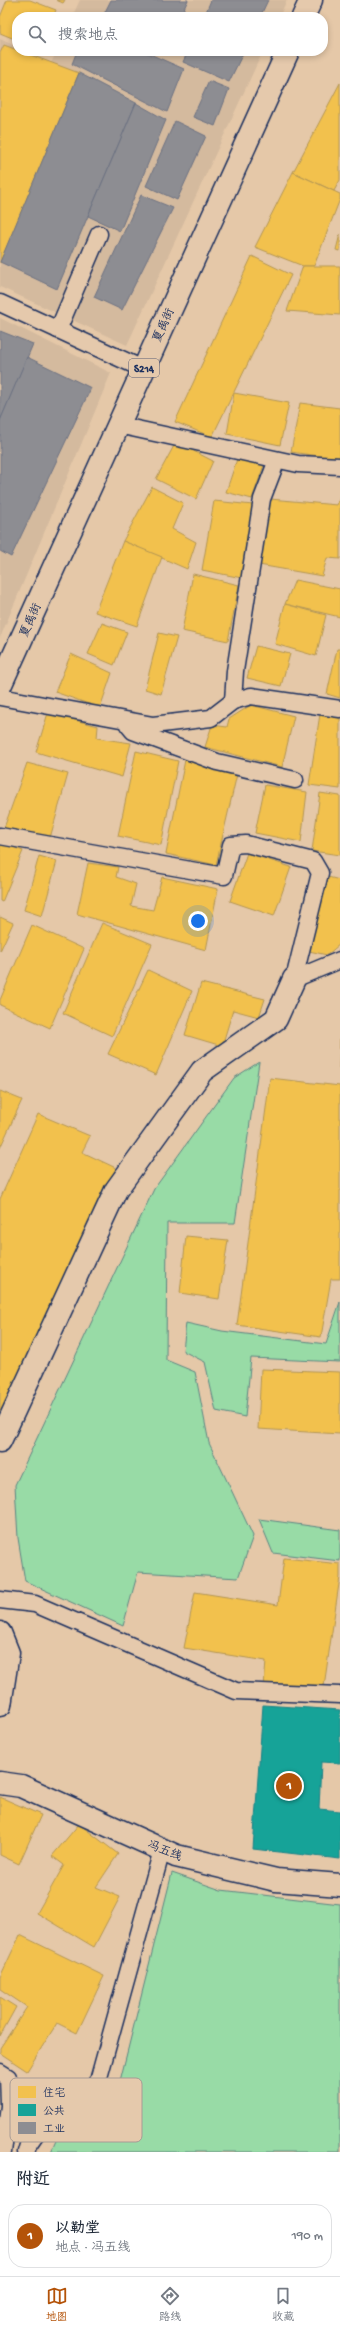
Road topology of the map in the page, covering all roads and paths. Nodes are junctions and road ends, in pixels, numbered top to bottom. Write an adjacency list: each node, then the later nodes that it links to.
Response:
1 (311, 0): 2 (street)
2 (305, 12)
3 (286, 56): 7 (street, 夏禹街 / S214)
4 (99, 234): 6 (lane)
5 (0, 303): 6 (lane)
6 (58, 330): 7 (lane)
7 (143, 369): 8 (street, 夏禹街 / S214)
8 (118, 425): 9 (lane); 11 (street, 夏禹街 / S214)
9 (277, 460): 10 (lane); 13 (lane)
10 (340, 466)
11 (0, 686)
12 (0, 697): 15 (lane)
13 (233, 701): 14 (lane); 15 (lane)
14 (340, 709)
15 (125, 720): 16 (lane)
16 (295, 780)
17 (0, 836): 19 (lane)
18 (340, 960): 19 (lane)
19 (294, 979): 20 (street)
20 (0, 1441)
21 (0, 1600): 23 (lane)
22 (0, 1633): 24 (street)
23 (340, 1695)
24 (0, 1705)
25 (0, 1783): 26 (street, 冯五线)
26 (162, 1850): 27 (street, 冯五线); 29 (lane)
27 (340, 1885)
28 (0, 2072): 31 (lane)
29 (99, 2078)
30 (30, 2142): 32 (lane)
31 (3, 2152)
32 (26, 2152)

